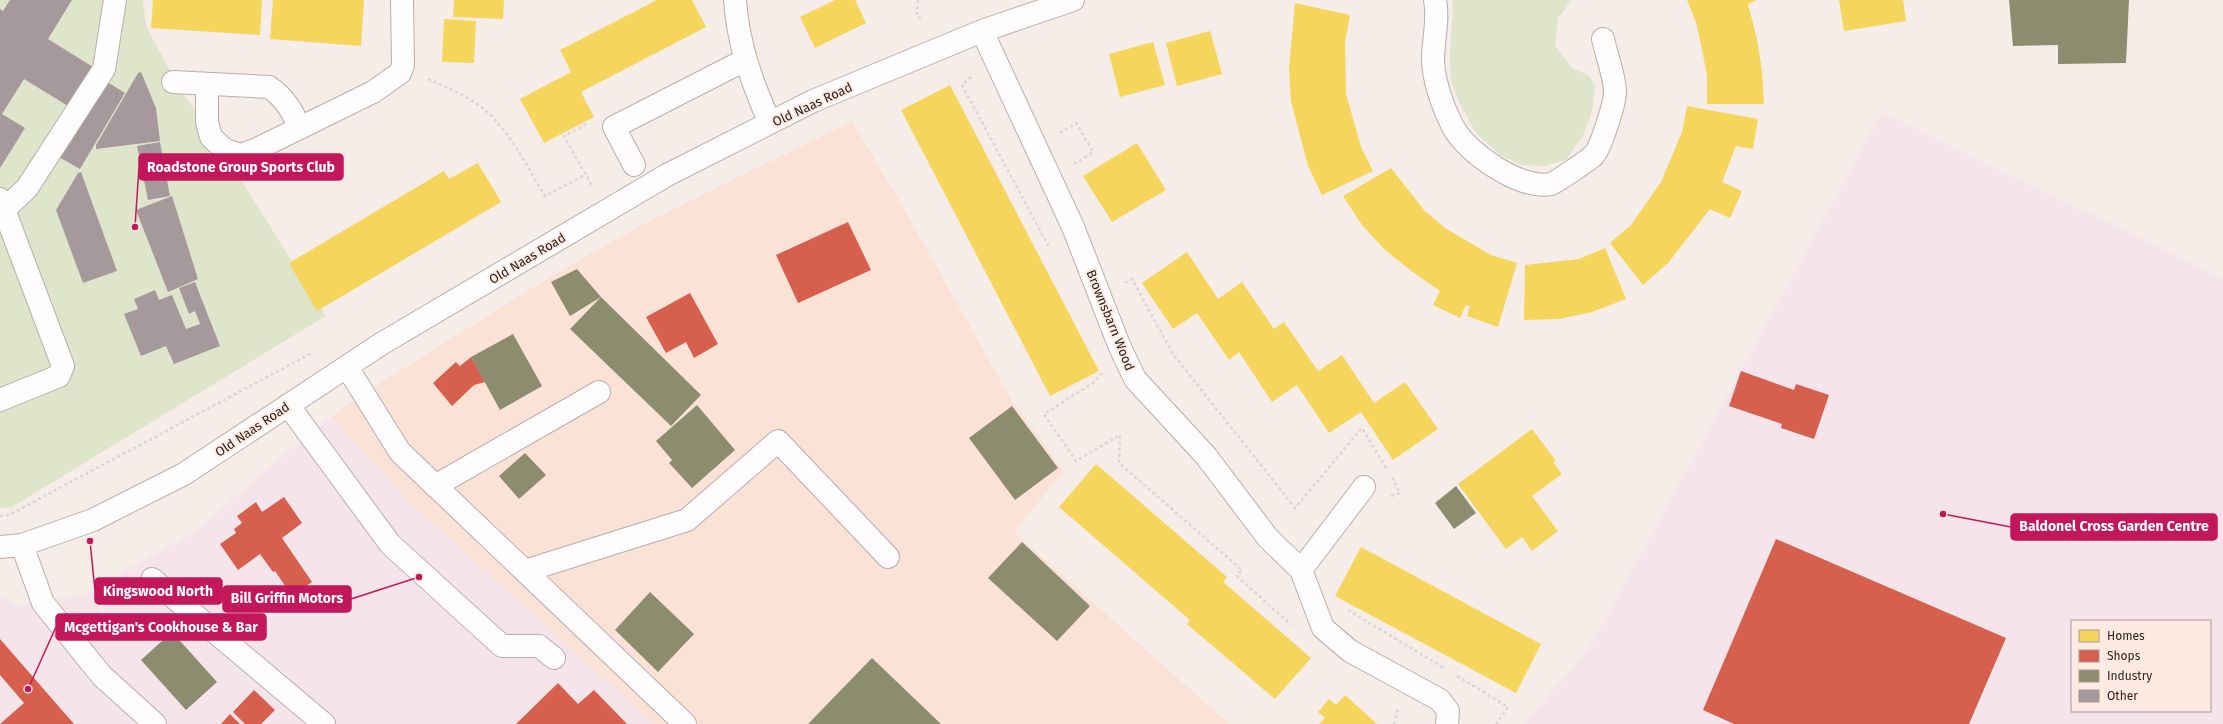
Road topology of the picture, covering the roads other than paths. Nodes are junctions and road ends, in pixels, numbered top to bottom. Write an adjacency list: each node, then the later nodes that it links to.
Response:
1 (115, 0): 14 (street)
2 (402, 0): 12 (street)
3 (736, 0): 8 (street)
4 (1073, 0): 6 (street, Old Naas Road)
5 (1435, 0): 7 (street)
6 (982, 32): 11 (street, Old Naas Road); 24 (street, Brownsbarn Wood)
7 (1603, 39)
8 (745, 60): 11 (street); 13 (street)
9 (173, 82): 10 (street)
10 (207, 84): 12 (street); 12 (street)
11 (770, 123): 15 (street, Old Naas Road)
12 (300, 128)
13 (634, 165)
14 (2, 204): 17 (street)
15 (347, 367): 18 (street, Old Naas Road); 19 (street)
16 (599, 392): 19 (street)
17 (0, 400)
18 (288, 405): 21 (street, Old Naas Road); 27 (street)
19 (436, 486): 25 (street)
20 (1364, 487): 24 (street)
21 (22, 545): 22 (street, Old Naas Road); 28 (street)
22 (0, 547)
23 (888, 557): 25 (street)
24 (1301, 570): 31 (street, Brownsbarn Wood)
25 (525, 571): 30 (street)
26 (152, 579): 29 (street)
27 (554, 658)
28 (155, 724)
29 (324, 724)
30 (686, 724)
31 (1447, 724)

